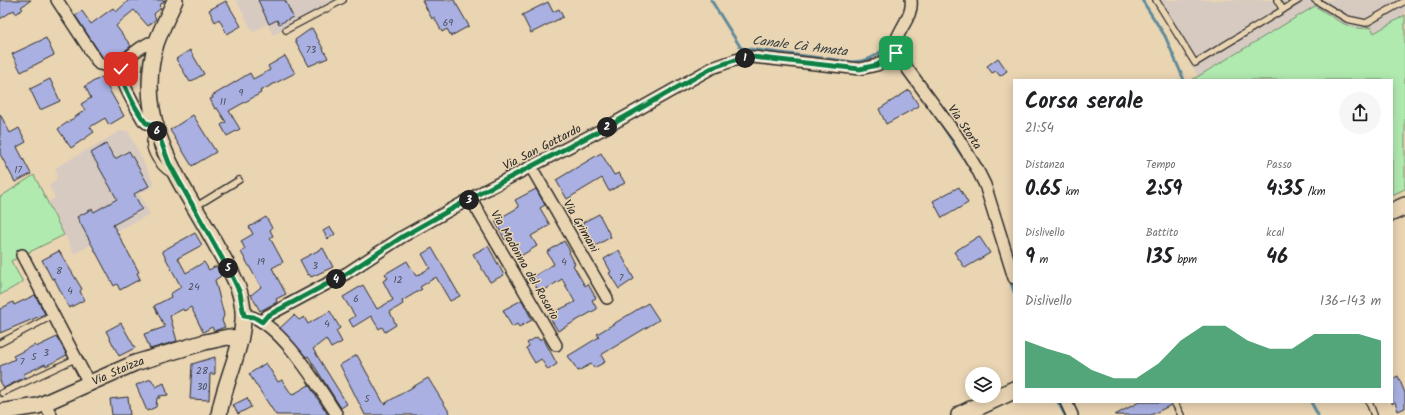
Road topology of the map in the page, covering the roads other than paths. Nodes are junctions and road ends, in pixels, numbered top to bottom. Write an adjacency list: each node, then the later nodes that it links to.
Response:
1 (57, 0): 14 (street)
2 (175, 0): 12 (street)
3 (343, 0): 11 (lane)
4 (911, 0): 13 (street)
5 (1156, 0): 10 (lane)
6 (1276, 0): 10 (lane)
7 (1299, 0): 10 (lane)
8 (1315, 0): 9 (lane)
9 (1405, 1)
10 (1282, 10)
11 (286, 30)
12 (156, 44): 14 (street); 15 (street)
13 (896, 53): 16 (street, Via San Gottardo); 23 (street, Via Storta)
14 (121, 69): 15 (street)
15 (155, 126): 20 (street)
16 (531, 167): 18 (street, Via San Gottardo); 24 (street, Via Grimani)
17 (239, 180): 20 (lane)
18 (471, 199): 27 (street, Via San Gottardo); 30 (street, Via Madonna del Rosario)
19 (1405, 206): 21 (main road)
20 (194, 207): 26 (street)
21 (1393, 212)
22 (22, 255): 25 (street)
23 (1013, 275)
24 (607, 298)
25 (52, 316): 29 (lane); 31 (street)
26 (244, 316): 27 (street); 28 (street)
27 (262, 322): 41 (street)
28 (239, 339): 32 (street, Via Staizza); 40 (street)
29 (0, 343)
30 (556, 345)
31 (76, 358): 32 (street); 34 (lane)
32 (90, 385): 38 (street, Via Staizza)
33 (1013, 390): 42 (main road)
34 (2, 393)
35 (1066, 403): 43 (street)
36 (1175, 403): 44 (lane)
37 (1369, 403): 45 (lane)
38 (48, 409): 39 (street, Via Staizza)
39 (0, 412)
40 (219, 415)
41 (338, 415)
42 (960, 415)
43 (1072, 415)
44 (1181, 415)
45 (1374, 415)

